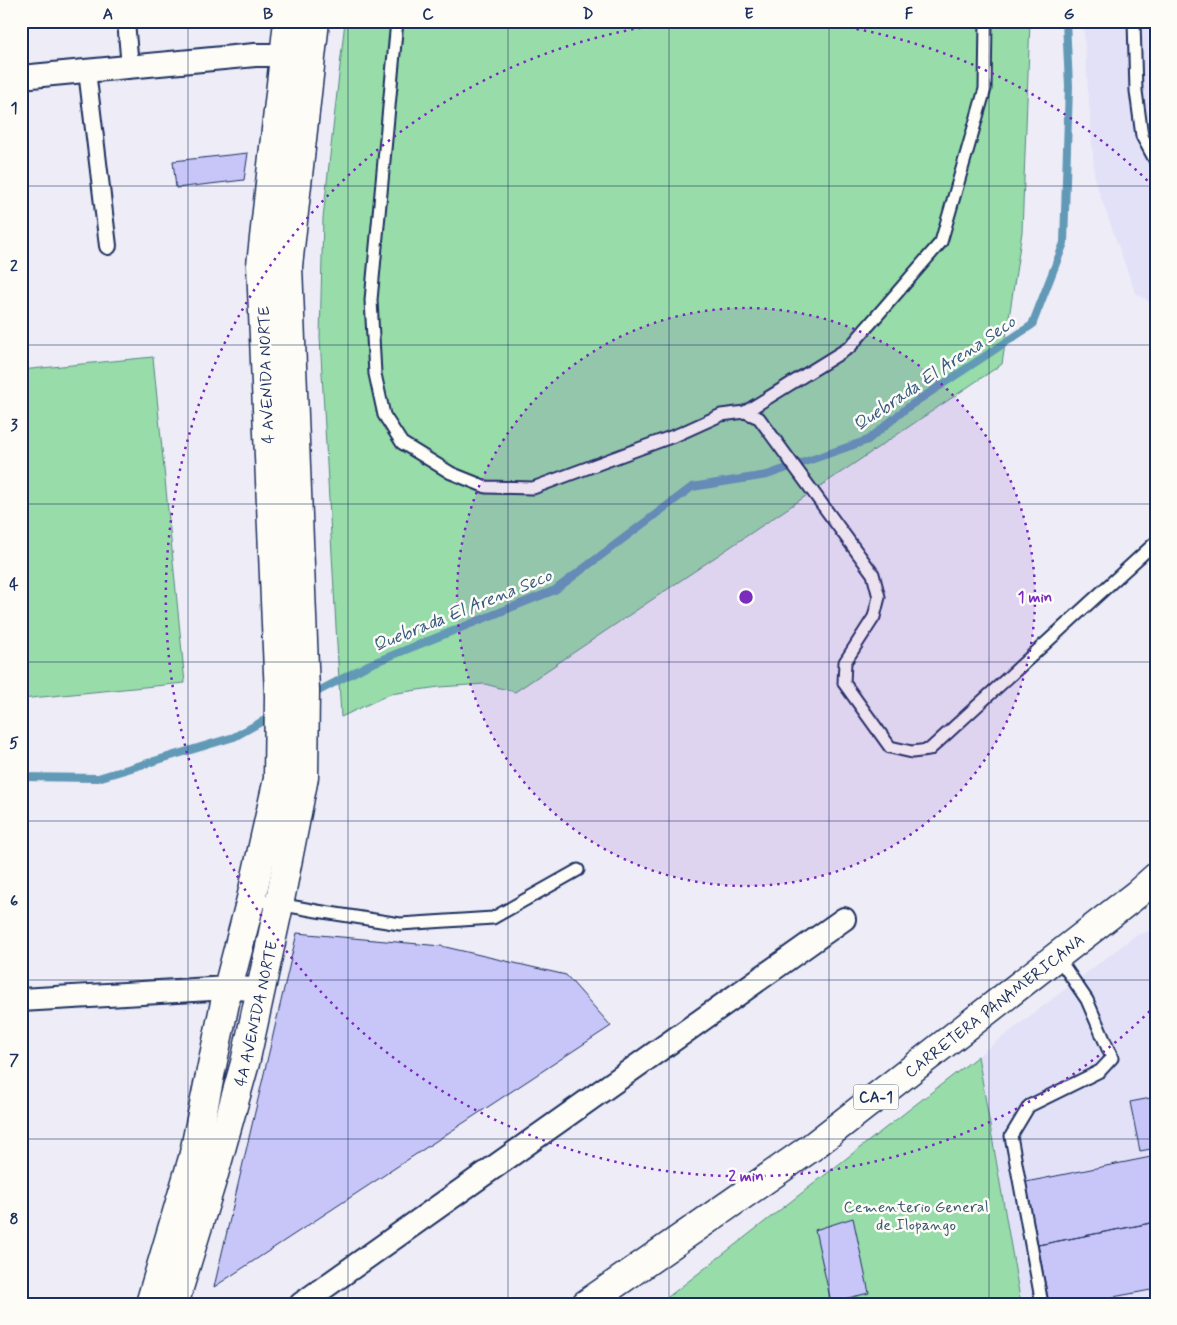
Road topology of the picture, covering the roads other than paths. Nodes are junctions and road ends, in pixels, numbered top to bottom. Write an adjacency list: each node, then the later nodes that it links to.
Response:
1 (126, 21): 9 (street)
2 (288, 21): 7 (main road, 4 AVENIDA NORTE)
3 (315, 21): 8 (main road, 4 AVENIDA NORTE)
4 (397, 21): 14 (lane)
5 (986, 21): 14 (lane)
6 (1134, 21): 12 (lane)
7 (283, 55): 8 (street); 9 (street); 16 (main road, 4 AVENIDA NORTE)
8 (311, 58): 16 (main road, 4 AVENIDA NORTE)
9 (130, 68): 10 (street)
10 (87, 71): 11 (street); 13 (street)
11 (21, 77)
12 (1156, 162)
13 (108, 246)
14 (745, 412): 15 (lane)
15 (1156, 542)
16 (296, 701): 17 (main road, 4 AVENIDA NORTE); 21 (main road, 4A AVENIDA NORTE)
17 (279, 730): 20 (main road, 4A AVENIDA NORTE)
18 (578, 870): 21 (lane)
19 (1150, 888): 23 (main road, CARRETERA PANAMERICANA / CA-1)
20 (251, 899): 21 (lane); 24 (main road, 4A AVENIDA NORTE)
21 (279, 905): 25 (main road, 4A AVENIDA NORTE)
22 (844, 919): 30 (street)
23 (1057, 956): 27 (main road, CARRETERA PANAMERICANA / CA-1); 31 (lane)
24 (228, 988): 25 (street); 26 (street); 28 (main road, 4A AVENIDA NORTE)
25 (261, 990): 29 (main road, 4A AVENIDA NORTE)
26 (21, 1000)
27 (589, 1303)
28 (150, 1304)
29 (174, 1304)
30 (301, 1304)
31 (1042, 1304)

